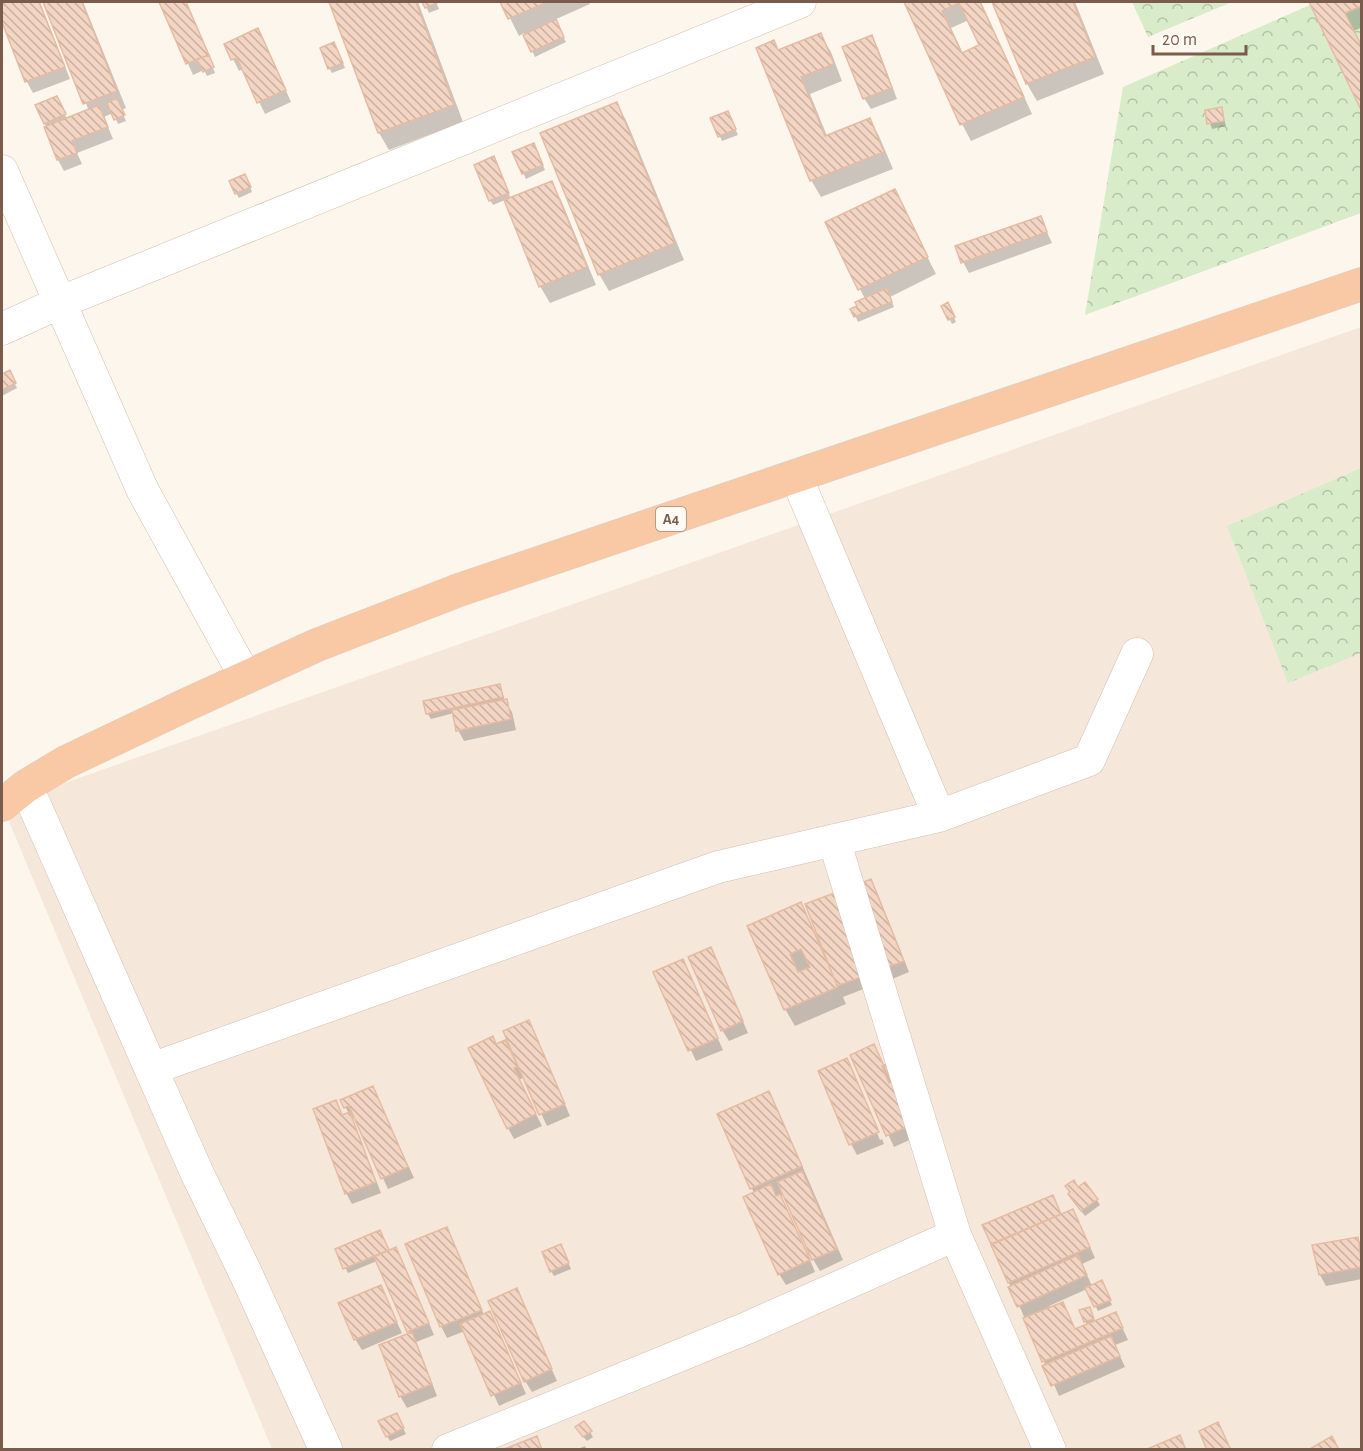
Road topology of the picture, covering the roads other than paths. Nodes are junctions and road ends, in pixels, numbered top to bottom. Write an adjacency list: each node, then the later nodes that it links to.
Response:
1 (800, 2): 4 (street)
2 (2, 171): 4 (street)
3 (1362, 284): 6 (highway, A4)
4 (61, 302): 5 (street); 8 (street)
5 (2, 329)
6 (796, 476): 8 (highway, A4); 10 (street)
7 (1137, 654): 10 (street)
8 (246, 678): 9 (highway, A4)
9 (14, 796): 12 (street)
10 (939, 816): 11 (street)
11 (834, 840): 12 (street); 13 (street)
12 (151, 1069): 14 (street)
13 (955, 1235): 15 (street); 16 (street)
14 (326, 1449)
15 (448, 1449)
16 (1050, 1449)

